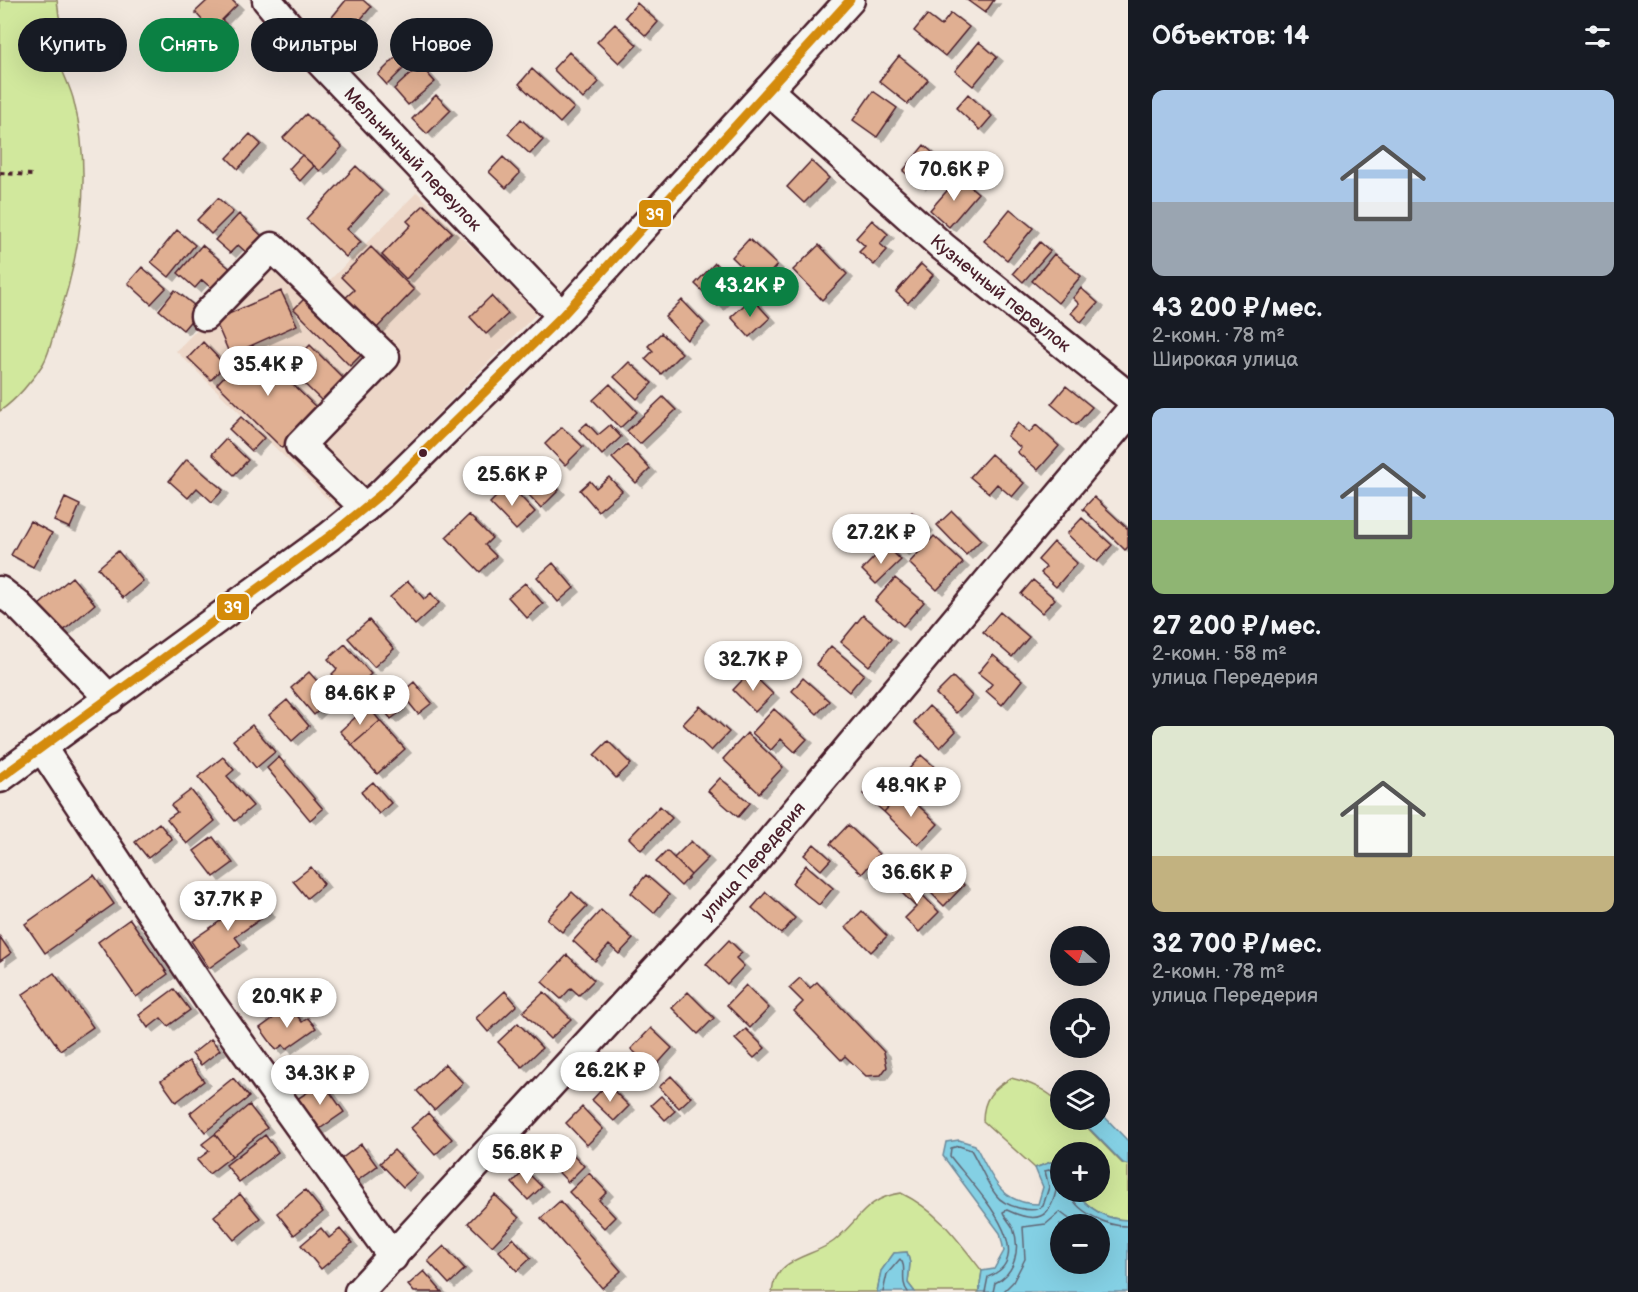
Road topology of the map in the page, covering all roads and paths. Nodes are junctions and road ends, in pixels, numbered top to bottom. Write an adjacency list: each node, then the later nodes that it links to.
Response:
1 (267, 0): 6 (street, Мельничный переулок)
2 (850, 0): 3 (street)
3 (768, 90): 6 (street); 8 (street, Кузнечный переулок)
4 (0, 173): 5 (path)
5 (32, 175)
6 (562, 315): 10 (street)
7 (205, 316): 10 (street)
8 (1128, 396)
9 (1128, 414): 15 (street, улица Передерия)
10 (365, 508): 12 (street)
11 (0, 591): 12 (street)
12 (110, 699): 13 (street)
13 (42, 748): 14 (street); 15 (street)
14 (0, 778)
15 (393, 1257): 16 (street, улица Передерия)
16 (359, 1292)

